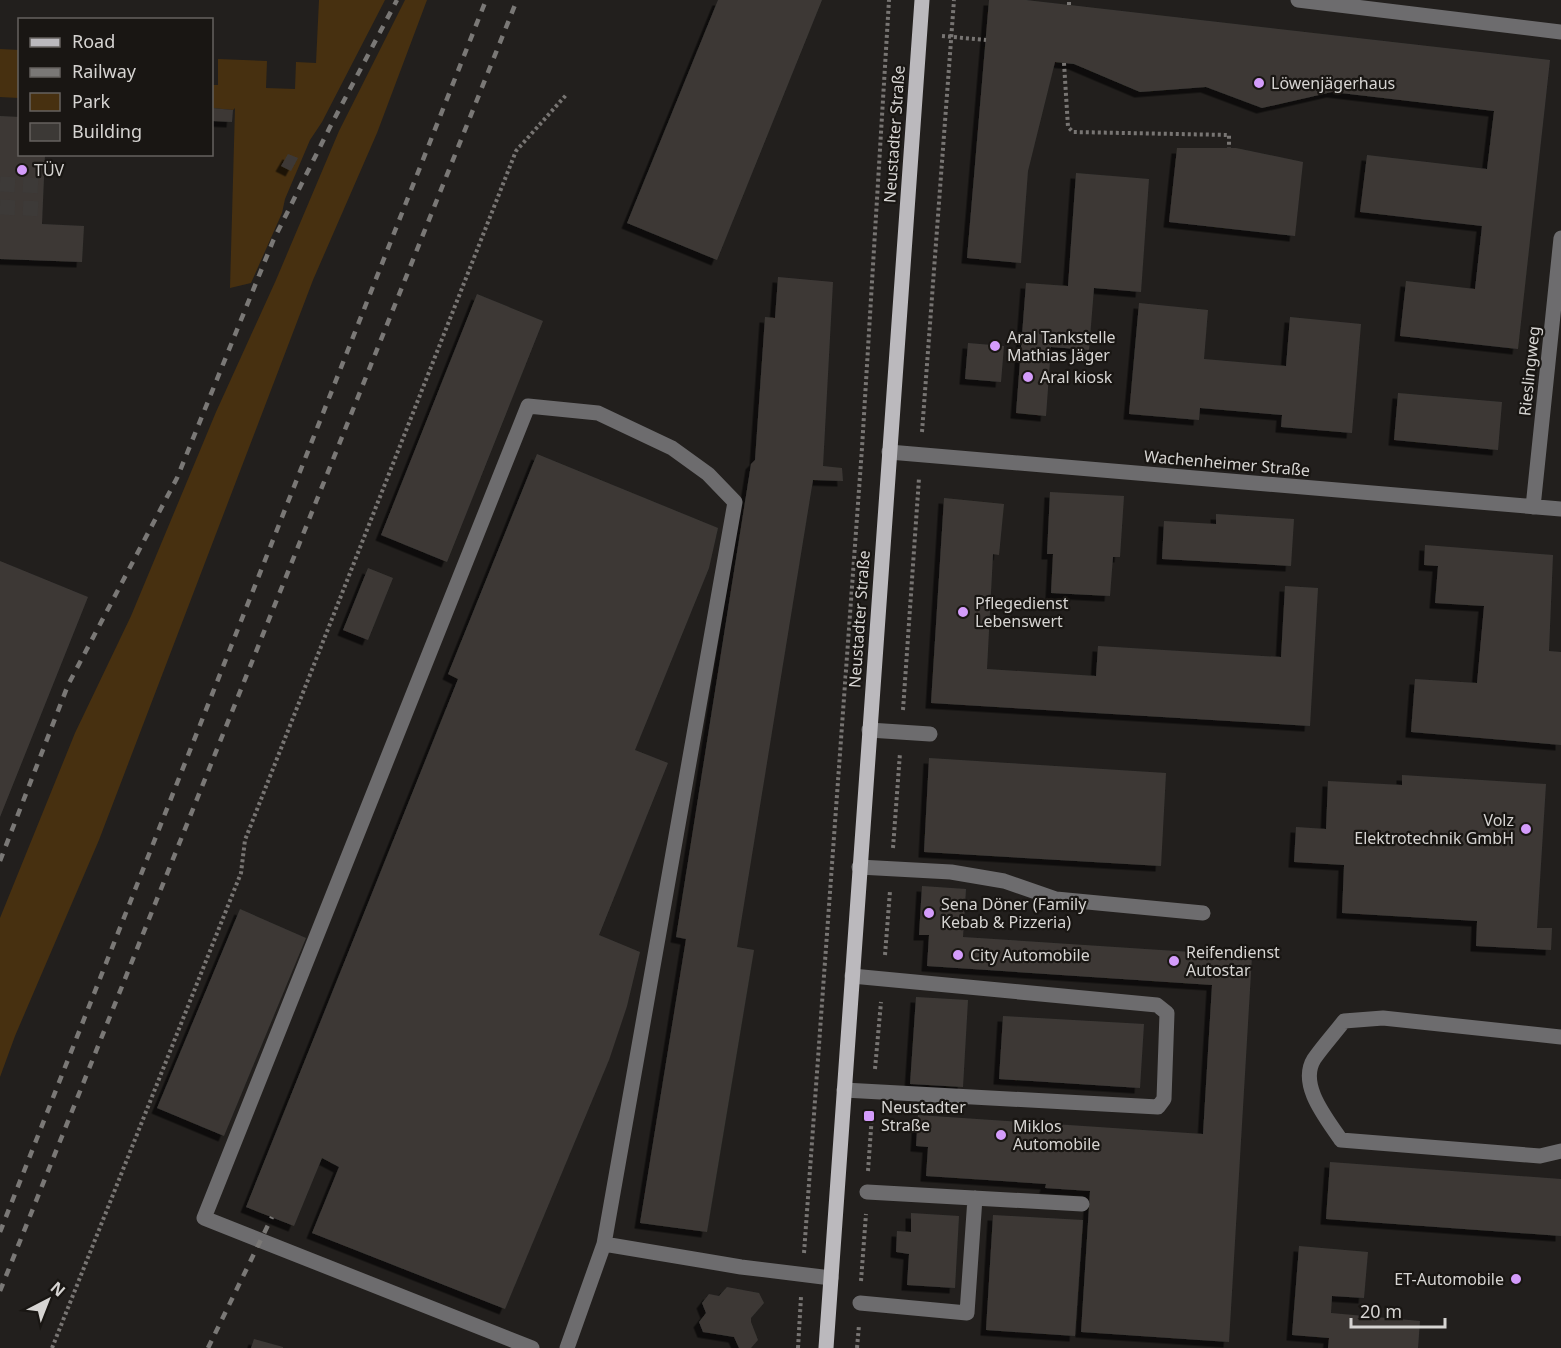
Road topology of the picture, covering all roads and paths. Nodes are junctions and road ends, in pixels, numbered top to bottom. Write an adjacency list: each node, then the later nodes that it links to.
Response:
1 (889, 0): 32 (path)
2 (922, 0): 12 (main road, Neustadter Straße)
3 (954, 0): 13 (path)
4 (1299, 0): 5 (street)
5 (1561, 32)
6 (960, 38): 7 (path)
7 (986, 40)
8 (1064, 63): 10 (path)
9 (567, 94): 35 (path)
10 (1229, 148)
11 (1561, 238): 14 (street, Rieslingweg)
12 (889, 452): 13 (street, Wachenheimer Straße); 16 (main road, Neustadter Straße)
13 (920, 455): 14 (street, Wachenheimer Straße); 17 (path)
14 (1533, 507): 15 (street, Wachenheimer Straße)
15 (1561, 509)
16 (869, 730): 17 (street); 19 (main road, Neustadter Straße)
17 (901, 732): 18 (street); 20 (path)
18 (930, 734)
19 (859, 867): 20 (street); 22 (main road, Neustadter Straße)
20 (891, 868): 21 (street); 23 (path)
21 (1203, 913)
22 (852, 975): 23 (street); 25 (main road, Neustadter Straße)
23 (883, 980): 26 (path); 26 (street)
24 (1561, 1037): 27 (street)
25 (844, 1090): 26 (street); 33 (main road, Neustadter Straße)
26 (873, 1091): 28 (path)
27 (1561, 1150)
28 (867, 1192): 29 (street); 34 (path)
29 (975, 1198): 30 (street); 34 (street)
30 (1082, 1204)
31 (604, 1244): 32 (street); 36 (street); 37 (street)
32 (802, 1275): 33 (street); 38 (path)
33 (831, 1278): 39 (main road, Neustadter Straße)
34 (860, 1303): 40 (path)
35 (52, 1348)
36 (532, 1348)
37 (567, 1348)
38 (798, 1348)
39 (826, 1348)
40 (857, 1348)

